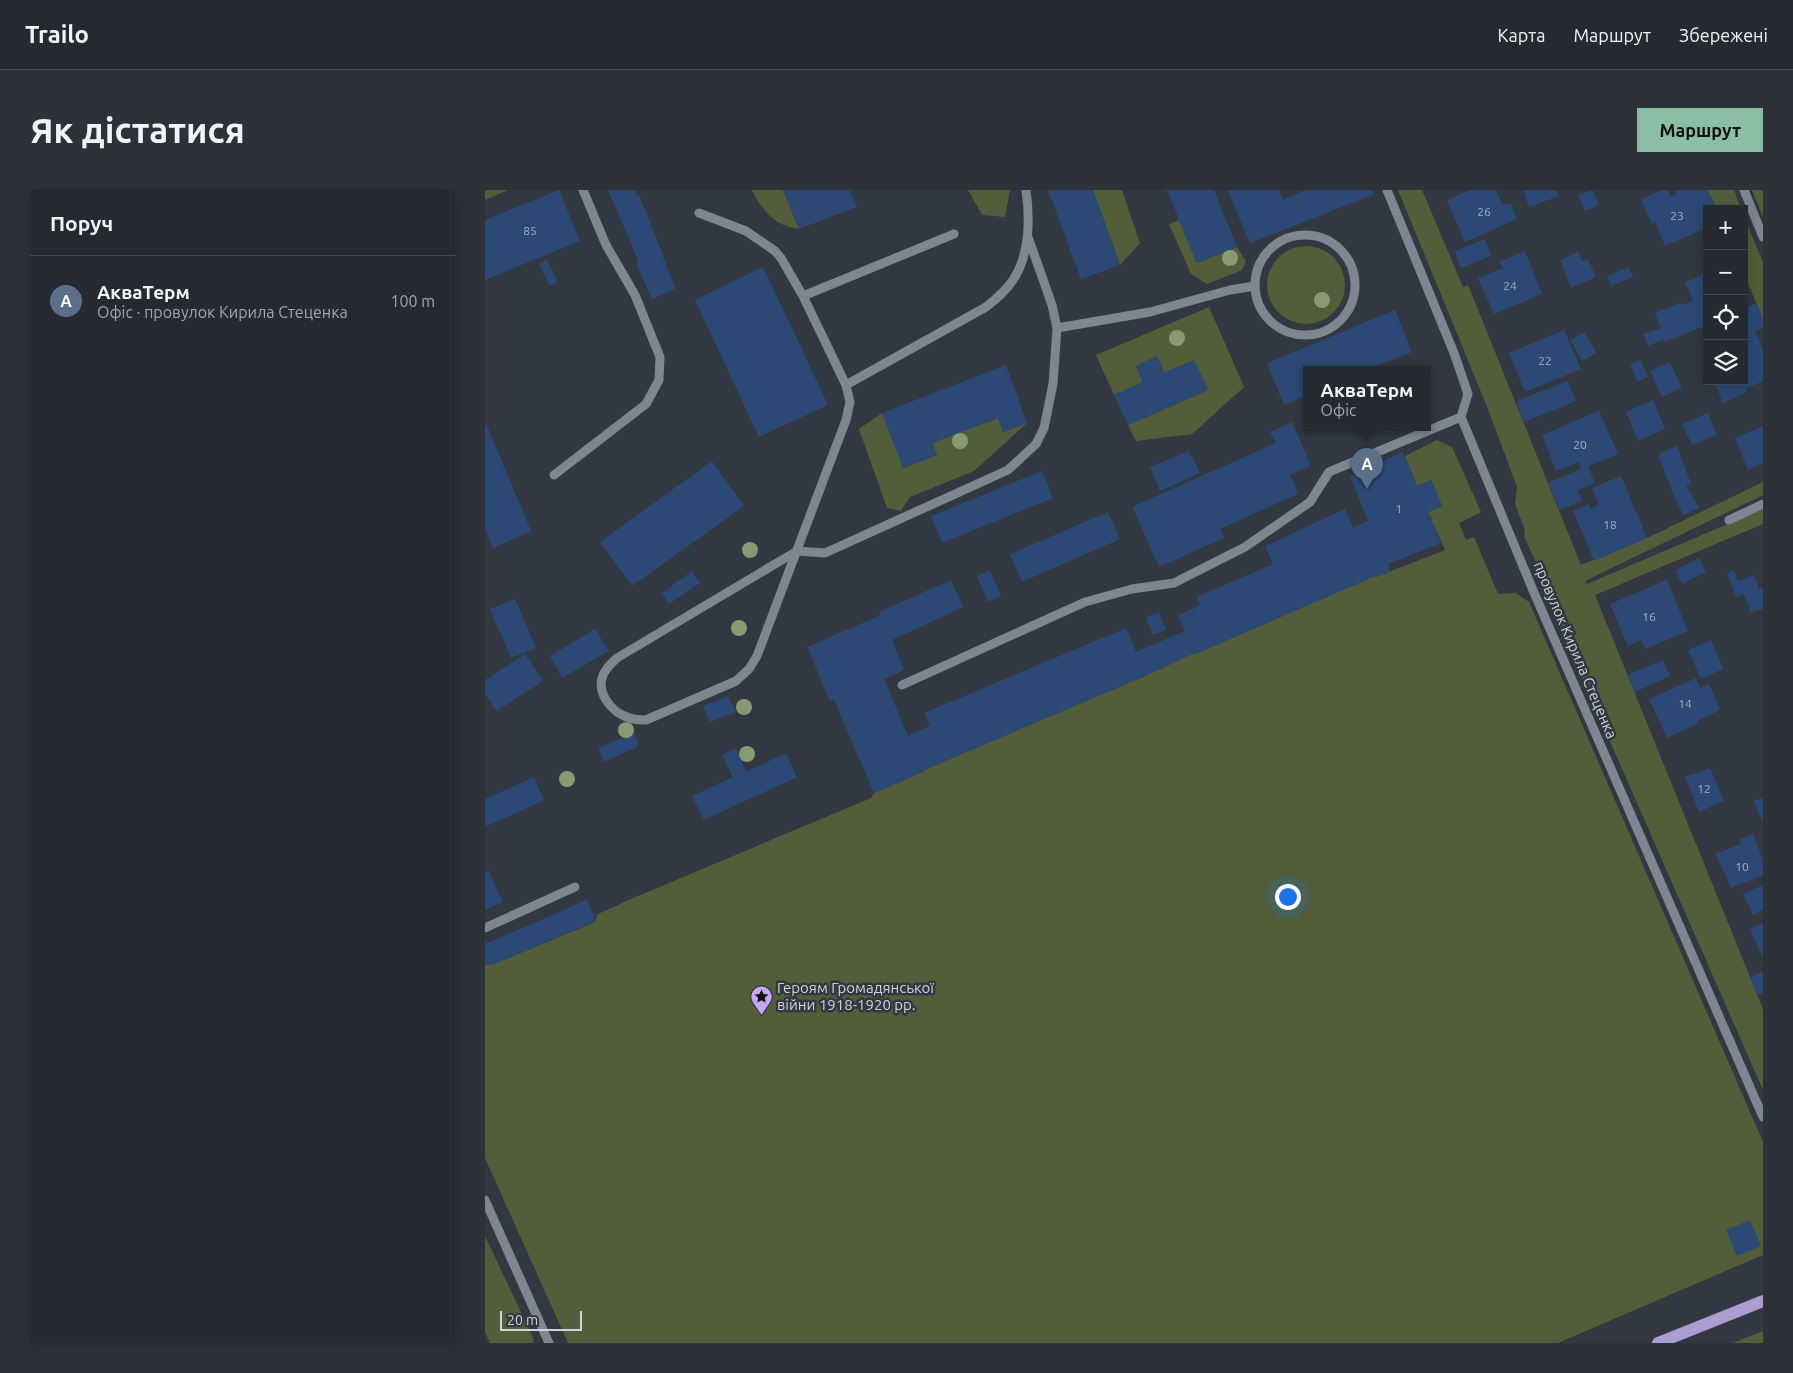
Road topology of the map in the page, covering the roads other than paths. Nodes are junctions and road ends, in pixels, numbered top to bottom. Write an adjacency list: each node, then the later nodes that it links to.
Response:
1 (583, 190): 16 (street)
2 (1026, 190): 7 (street)
3 (1387, 190): 13 (street)
4 (1744, 190): 8 (street)
5 (699, 213): 10 (street)
6 (954, 234): 10 (street)
7 (1028, 237): 11 (street); 12 (street)
8 (1763, 237)
9 (1255, 286): 9 (street); 11 (street)
10 (803, 296): 12 (street)
11 (1057, 328): 19 (street)
12 (846, 385): 19 (street)
13 (1461, 417): 14 (street); 23 (street, провулок Кирила Стеценка)
14 (1431, 430)
15 (1427, 431): 20 (street)
16 (554, 476)
17 (1763, 504): 18 (street)
18 (1729, 520)
19 (797, 551): 19 (street)
20 (901, 685)
21 (575, 887): 22 (street)
22 (485, 928)
23 (1763, 1117)
24 (485, 1200): 26 (street)
25 (1763, 1301): 27 (main road)
26 (549, 1343)
27 (1659, 1343)

